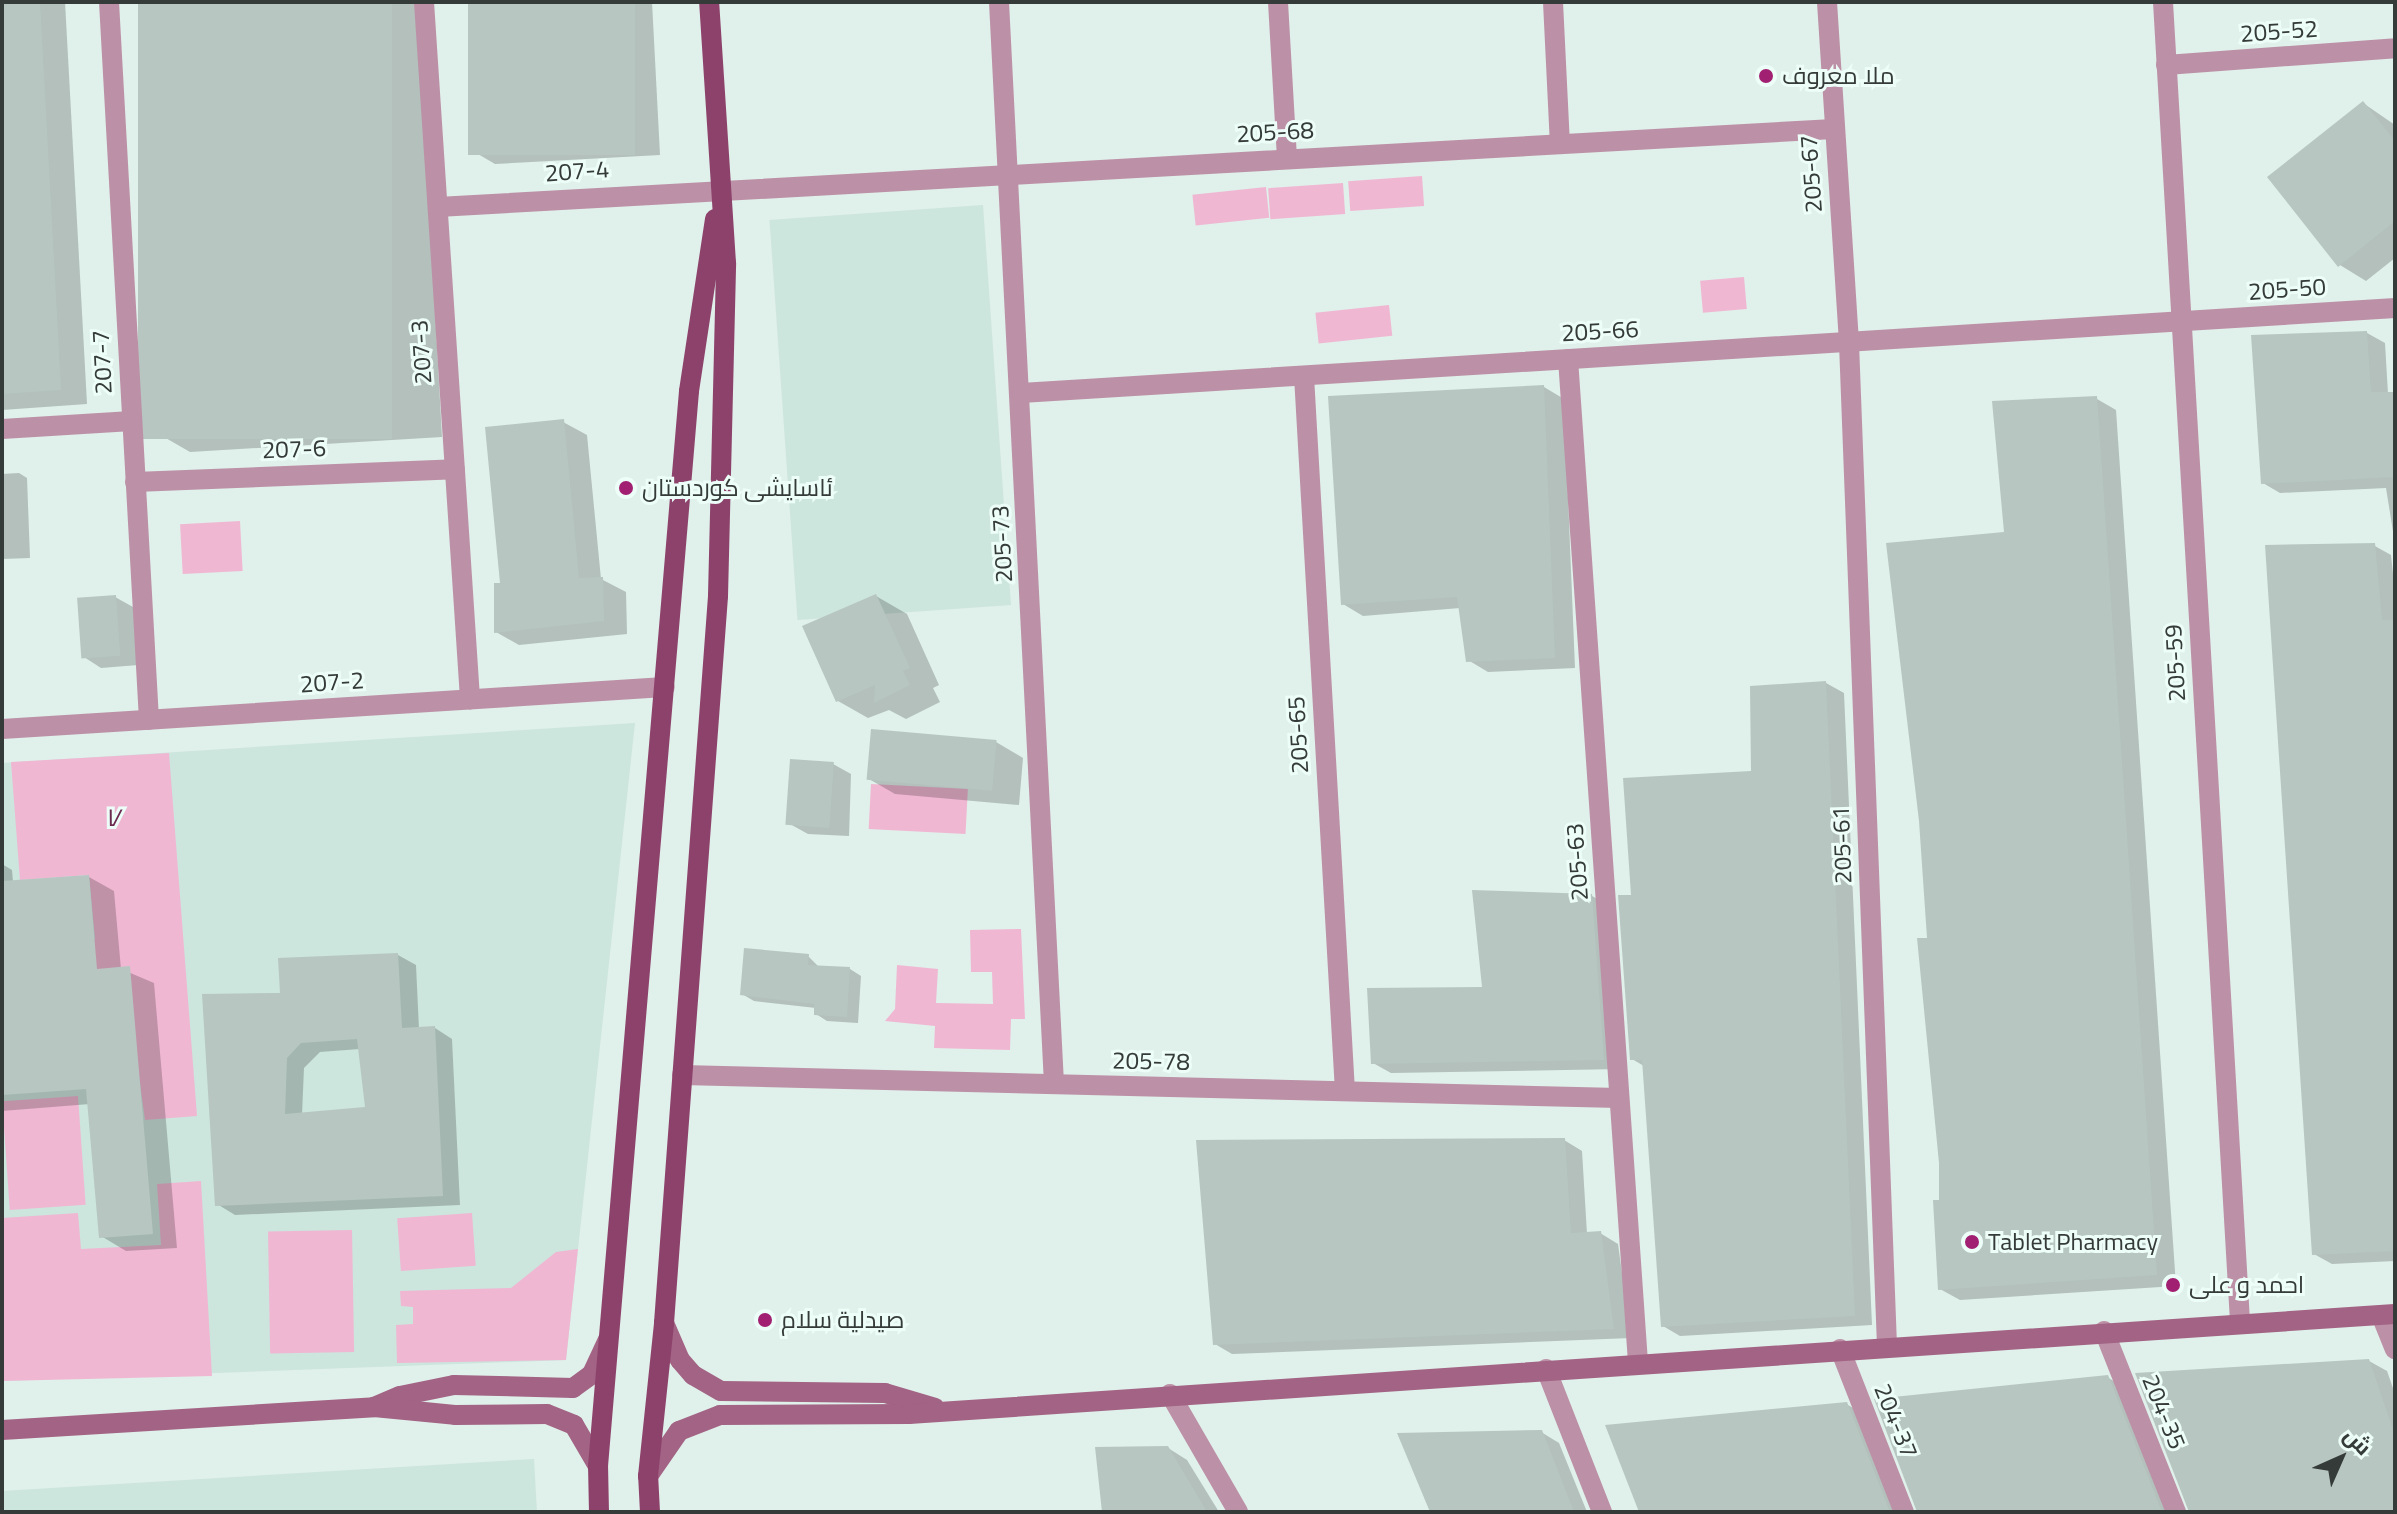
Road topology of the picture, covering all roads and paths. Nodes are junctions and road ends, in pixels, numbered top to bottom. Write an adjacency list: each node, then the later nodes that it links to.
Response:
1 (109, 2): 23 (street, 207-7)
2 (424, 2): 16 (street, 207-3)
3 (709, 2): 15 (main road)
4 (999, 2): 14 (street, 205-73)
5 (1278, 2): 13 (street)
6 (1553, 2): 12 (street)
7 (1827, 2): 11 (street, 205-67)
8 (2163, 2): 10 (street, 205-59)
9 (2395, 48): 10 (street, 205-52)
10 (2166, 65): 18 (street, 205-59)
11 (1834, 129): 12 (street, 205-68); 19 (street, 205-67)
12 (1560, 144): 13 (street, 205-68)
13 (1287, 158): 14 (street, 205-68)
14 (1010, 172): 15 (street, 205-68); 22 (street, 205-73)
15 (720, 187): 16 (street, 207-4); 27 (main road); 31 (main road)
16 (438, 207): 25 (street, 207-3)
17 (2395, 308): 18 (street, 205-50)
18 (2182, 322): 19 (street, 205-66); 36 (street, 205-59)
19 (1849, 343): 20 (street, 205-66); 40 (street, 205-61)
20 (1568, 359): 21 (street, 205-66); 34 (street, 205-63)
21 (1304, 376): 22 (street, 205-66); 33 (street, 205-65)
22 (1021, 393): 32 (street, 205-73)
23 (132, 421): 24 (street); 26 (street, 207-7)
24 (2, 429)
25 (455, 469): 26 (street, 207-6); 28 (street, 207-3)
26 (135, 482): 29 (street, 207-7)
27 (665, 687): 28 (street, 207-2); 39 (main road)
28 (470, 699): 29 (street, 207-2)
29 (149, 720): 30 (street, 207-2)
30 (2, 729)
31 (682, 1075): 32 (street, 205-78); 37 (main road)
32 (1054, 1084): 33 (street, 205-78)
33 (1345, 1091): 34 (street, 205-78)
34 (1619, 1098): 43 (street, 205-63)
35 (2388, 1315): 36 (street); 42 (street)
36 (2240, 1321): 38 (street)
37 (664, 1323): 47 (street); 50 (main road)
38 (2104, 1331): 40 (street); 56 (street, 204-35)
39 (612, 1332): 46 (street); 49 (main road)
40 (1887, 1346): 41 (street)
41 (1840, 1349): 43 (street); 55 (street, 204-37)
42 (2395, 1349)
43 (1638, 1362): 44 (street)
44 (1546, 1369): 45 (street); 54 (street)
45 (1170, 1394): 47 (street); 53 (street)
46 (374, 1407): 48 (street); 49 (street)
47 (939, 1410): 50 (street)
48 (2, 1430)
49 (598, 1466): 51 (main road)
50 (648, 1476): 52 (main road)
51 (599, 1512)
52 (650, 1512)
53 (1238, 1512)
54 (1602, 1512)
55 (1904, 1512)
56 (2176, 1512)

